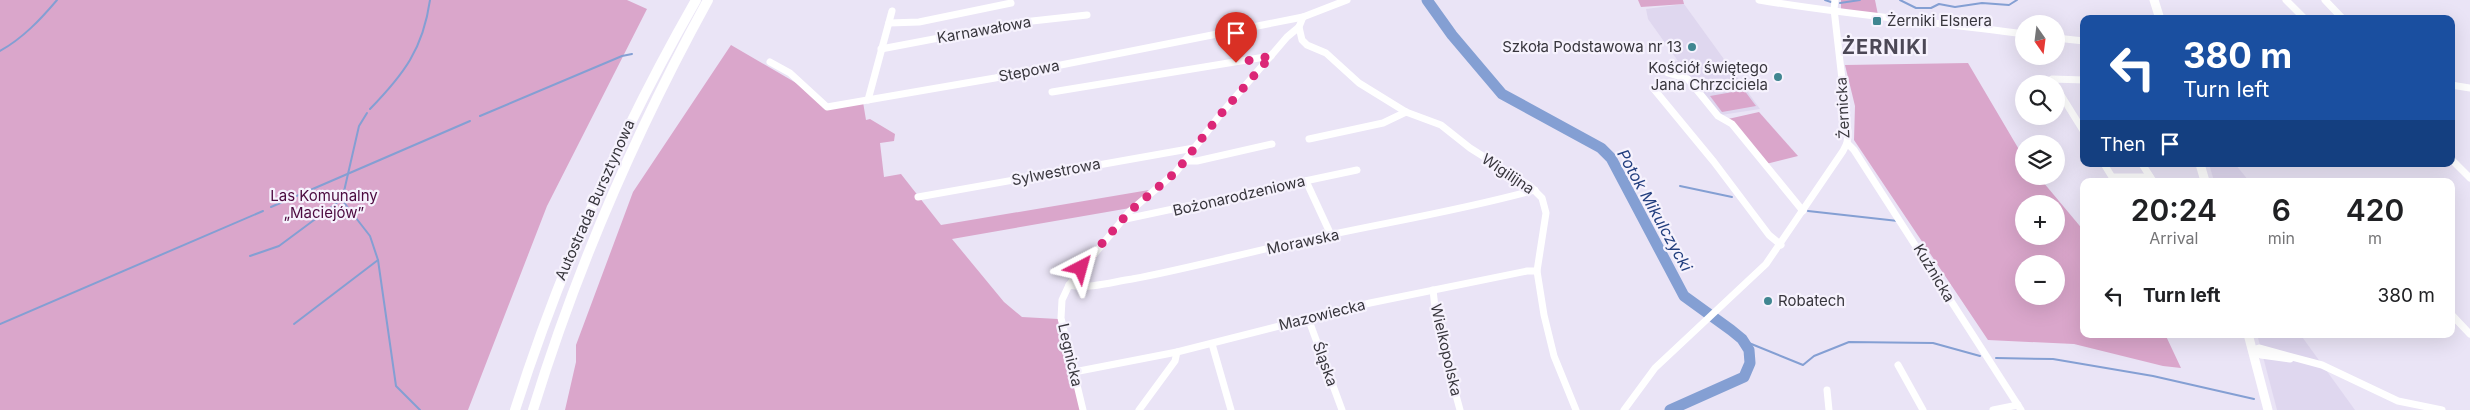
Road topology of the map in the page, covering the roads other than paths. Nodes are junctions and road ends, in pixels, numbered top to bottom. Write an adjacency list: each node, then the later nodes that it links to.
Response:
1 (696, 0): 69 (highway, Autostrada Bursztynowa)
2 (708, 0): 70 (highway, Autostrada Bursztynowa)
3 (1347, 0): 16 (street)
4 (1759, 0): 11 (street)
5 (1835, 0): 11 (street, Żernicka)
6 (2154, 0): 13 (main road)
7 (2286, 0): 14 (street)
8 (2325, 0): 15 (street)
9 (1011, 3): 17 (street)
10 (892, 11): 17 (street)
11 (1835, 13): 19 (street); 37 (street, Żernicka)
12 (1088, 15): 22 (street, Karnawałowa)
13 (2159, 15)
14 (2301, 15)
15 (2339, 15)
16 (1303, 17): 18 (street, Legnicka); 32 (street, Stepowa)
17 (888, 23): 22 (street)
18 (1299, 27): 23 (street, Legnicka); 34 (street, Wigilijna)
19 (2015, 33)
20 (2065, 39): 21 (street)
21 (2080, 41)
22 (881, 49): 32 (street)
23 (1271, 56): 31 (street); 39 (street, Legnicka)
24 (770, 62): 32 (street, Stepowa)
25 (1668, 73): 51 (street)
26 (2065, 80): 27 (street)
27 (2080, 80)
28 (2455, 86): 30 (street)
29 (1653, 88): 54 (street)
30 (2470, 88)
31 (1052, 92)
32 (868, 100)
33 (2065, 101): 35 (street)
34 (1406, 112): 36 (street); 49 (street, Wigilijna)
35 (2080, 126)
36 (1308, 139)
37 (1847, 143): 51 (street, Żernicka); 68 (street, Kuźnicka)
38 (1272, 144): 40 (street)
39 (1194, 148): 40 (street, Legnicka); 50 (street, Sylwestrowa)
40 (1184, 161): 52 (street, Legnicka)
41 (2455, 164): 47 (street)
42 (2106, 167): 45 (street)
43 (2144, 167): 46 (street)
44 (1357, 170): 48 (street, Bożonarodzeniowa)
45 (2112, 178)
46 (2151, 178)
47 (2470, 178)
48 (1306, 181): 52 (street, Bożonarodzeniowa); 53 (street)
49 (1535, 190): 53 (street, Morawska); 55 (street, Wigilijna)
50 (918, 197)
51 (1803, 211): 54 (street, Żernicka)
52 (1121, 220): 56 (street, Legnicka)
53 (1331, 235): 56 (street, Morawska)
54 (1781, 245): 77 (street, Żernicka)
55 (1537, 271): 57 (street, Mazowiecka); 76 (street, Wigilijna)
56 (1069, 285): 66 (street, Legnicka)
57 (1433, 290): 58 (street, Mazowiecka); 75 (street, Wielkopolska)
58 (1308, 318): 62 (street, Mazowiecka); 74 (street, Śląska)
59 (2455, 318): 60 (street)
60 (2470, 334)
61 (2249, 338): 63 (main road)
62 (1212, 344): 64 (street, Mazowiecka); 73 (street)
63 (2252, 350): 81 (main road); 82 (street)
64 (1177, 352): 66 (street, Mazowiecka); 72 (street)
65 (1898, 365): 79 (street)
66 (1074, 372): 71 (street, Legnicka)
67 (1827, 390): 78 (street)
68 (2020, 408): 80 (street)
69 (515, 410)
70 (533, 410)
71 (1083, 410)
72 (1139, 410)
73 (1231, 410)
74 (1342, 410)
75 (1460, 410)
76 (1576, 410)
77 (1624, 410)
78 (1829, 410)
79 (1923, 410)
80 (1993, 410)
81 (2268, 410)
82 (2442, 410)

